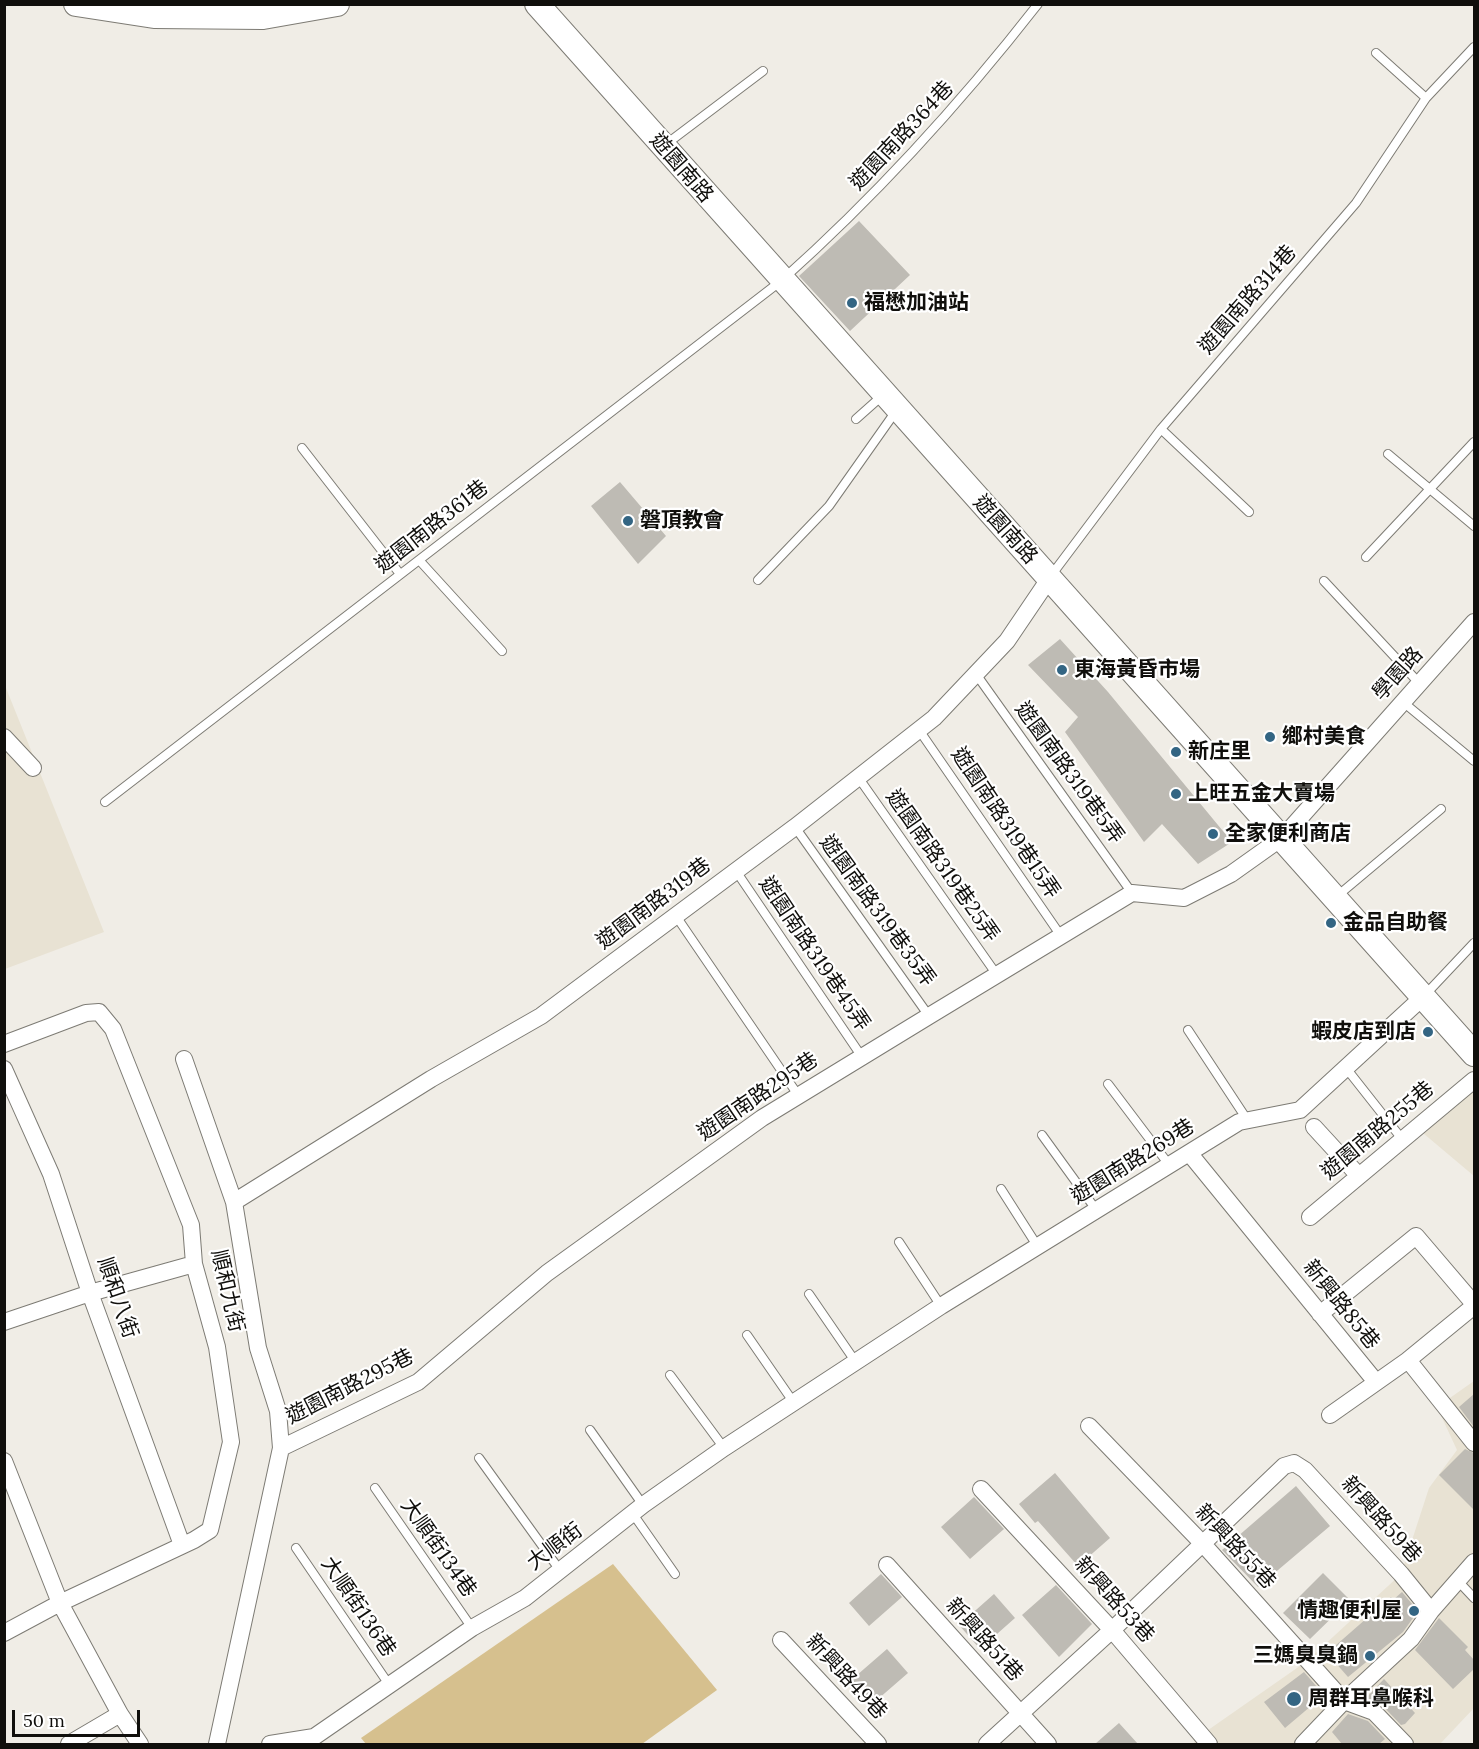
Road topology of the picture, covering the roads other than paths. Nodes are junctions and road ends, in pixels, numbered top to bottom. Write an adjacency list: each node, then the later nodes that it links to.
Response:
1 (76, 4): 2 (street)
2 (337, 4)
3 (537, 4): 9 (street, 遊園南路)
4 (1038, 4): 10 (lane, 遊園南路364巷)
5 (1474, 46): 8 (lane, 遊園南路314巷)
6 (1376, 53): 8 (lane)
7 (763, 71): 9 (lane)
8 (1426, 98): 13 (lane, 遊園南路314巷)
9 (662, 147): 10 (street, 遊園南路)
10 (781, 281): 11 (street, 遊園南路); 21 (lane, 遊園南路361巷)
11 (890, 402): 12 (lane); 23 (street, 遊園南路); 24 (lane)
12 (856, 419)
13 (1161, 429): 18 (lane); 23 (lane, 遊園南路314巷)
14 (1474, 442): 17 (lane)
15 (302, 448): 22 (lane)
16 (1388, 454): 17 (lane)
17 (1431, 490): 19 (lane); 20 (lane)
18 (1249, 512)
19 (1474, 526)
20 (1366, 557)
21 (419, 560): 22 (lane, 遊園南路361巷); 27 (lane)
22 (400, 574): 36 (lane, 遊園南路361巷)
23 (1049, 579): 28 (street, 遊園南路319巷); 39 (street, 遊園南路)
24 (758, 580)
25 (1324, 581): 29 (lane)
26 (1474, 622): 29 (street, 學園路)
27 (502, 651)
28 (976, 674): 31 (street, 遊園南路319巷); 41 (lane, 遊園南路319巷5弄)
29 (1420, 684): 30 (street, 學園路)
30 (1403, 702): 33 (lane); 39 (street, 學園路)
31 (919, 729): 35 (street, 遊園南路319巷); 44 (lane, 遊園南路319巷15弄)
32 (4, 737): 34 (street)
33 (1474, 761)
34 (33, 768)
35 (858, 777): 38 (street, 遊園南路319巷); 46 (lane, 遊園南路319巷25弄)
36 (105, 802)
37 (1441, 809): 42 (lane)
38 (795, 827): 40 (street, 遊園南路319巷); 48 (lane, 遊園南路319巷35弄)
39 (1282, 837): 41 (street); 42 (street, 遊園南路)
40 (736, 871): 43 (street, 遊園南路319巷); 52 (lane, 遊園南路319巷45弄)
41 (1132, 893): 44 (street, 遊園南路295巷)
42 (1336, 898): 47 (street, 遊園南路)
43 (676, 916): 58 (lane); 67 (street, 遊園南路319巷)
44 (1061, 936): 46 (street, 遊園南路295巷)
45 (1474, 943): 47 (lane)
46 (997, 975): 48 (street, 遊園南路295巷)
47 (1424, 996): 51 (street, 遊園南路); 54 (street, 遊園南路269巷)
48 (930, 1016): 52 (street, 遊園南路295巷)
49 (1188, 1030): 59 (lane)
50 (4, 1044): 72 (street, 順和九街)
51 (1474, 1054)
52 (862, 1057): 58 (street, 遊園南路295巷)
53 (184, 1059): 67 (street)
54 (1346, 1068): 59 (street, 遊園南路269巷); 62 (lane)
55 (4, 1069): 73 (street, 順和八街)
56 (1474, 1080): 62 (street, 遊園南路255巷)
57 (1108, 1084): 64 (lane)
58 (798, 1095): 89 (street, 遊園南路295巷)
59 (1248, 1120): 63 (street, 遊園南路269巷)
60 (1314, 1127): 65 (street)
61 (1042, 1135): 68 (lane)
62 (1402, 1139): 65 (street, 遊園南路255巷)
63 (1190, 1154): 64 (street, 遊園南路269巷); 77 (street, 新興路85巷)
64 (1170, 1166): 68 (street, 遊園南路269巷)
65 (1359, 1176): 69 (street, 遊園南路255巷)
66 (1000, 1189): 71 (lane)
67 (234, 1202): 89 (street)
68 (1097, 1211): 71 (street, 遊園南路269巷)
69 (1310, 1217)
70 (899, 1242): 76 (lane)
71 (1038, 1248): 76 (street, 遊園南路269巷)
72 (194, 1263): 73 (street); 97 (street, 順和九街)
73 (90, 1293): 78 (street); 97 (street, 順和八街)
74 (809, 1294): 81 (lane)
75 (1474, 1305): 77 (street); 80 (street)
76 (941, 1306): 81 (street, 遊園南路269巷)
77 (1320, 1314): 83 (street, 新興路85巷)
78 (4, 1322)
79 (747, 1335): 84 (lane)
80 (1408, 1360): 83 (street); 88 (street)
81 (855, 1361): 84 (street, 大順街)
82 (670, 1375): 90 (lane)
83 (1376, 1382): 85 (street)
84 (795, 1403): 90 (street, 大順街)
85 (1330, 1415)
86 (1089, 1426): 96 (street, 新興路55巷)
87 (590, 1430): 95 (lane)
88 (1474, 1443)
89 (281, 1448): 117 (street)
90 (724, 1448): 95 (street, 大順街)
91 (479, 1458): 101 (lane)
92 (4, 1461): 105 (street)
93 (375, 1488): 107 (lane, 大順街134巷)
94 (981, 1489): 108 (street, 新興路53巷)
95 (638, 1509): 101 (street, 大順街); 102 (lane)
96 (1203, 1544): 106 (street, 新興路59巷); 108 (street); 112 (street, 新興路55巷)
97 (182, 1545): 105 (street, 順和九街)
98 (296, 1548): 111 (lane, 大順街136巷)
99 (1474, 1562): 103 (street)
100 (887, 1565): 113 (street, 新興路51巷)
101 (559, 1569): 107 (street, 大順街)
102 (675, 1574)
103 (1458, 1581): 104 (lane); 106 (street)
104 (1474, 1598)
105 (60, 1603): 109 (street, 順和九街); 114 (street)
106 (1431, 1611): 112 (street)
107 (472, 1628): 111 (street, 大順街)
108 (1112, 1630): 113 (street); 122 (street, 新興路53巷)
109 (4, 1633)
110 (781, 1640): 119 (street, 新興路49巷)
111 (390, 1686): 118 (street, 大順街)
112 (1344, 1701): 123 (street); 124 (street)
113 (1019, 1713): 120 (street); 121 (street, 新興路51巷)
114 (120, 1714): 115 (street); 116 (street)
115 (69, 1744)
116 (140, 1744)
117 (217, 1744)
118 (270, 1744)
119 (878, 1744)
120 (987, 1744)
121 (1048, 1744)
122 (1209, 1744)
123 (1303, 1744)
124 (1405, 1744)

